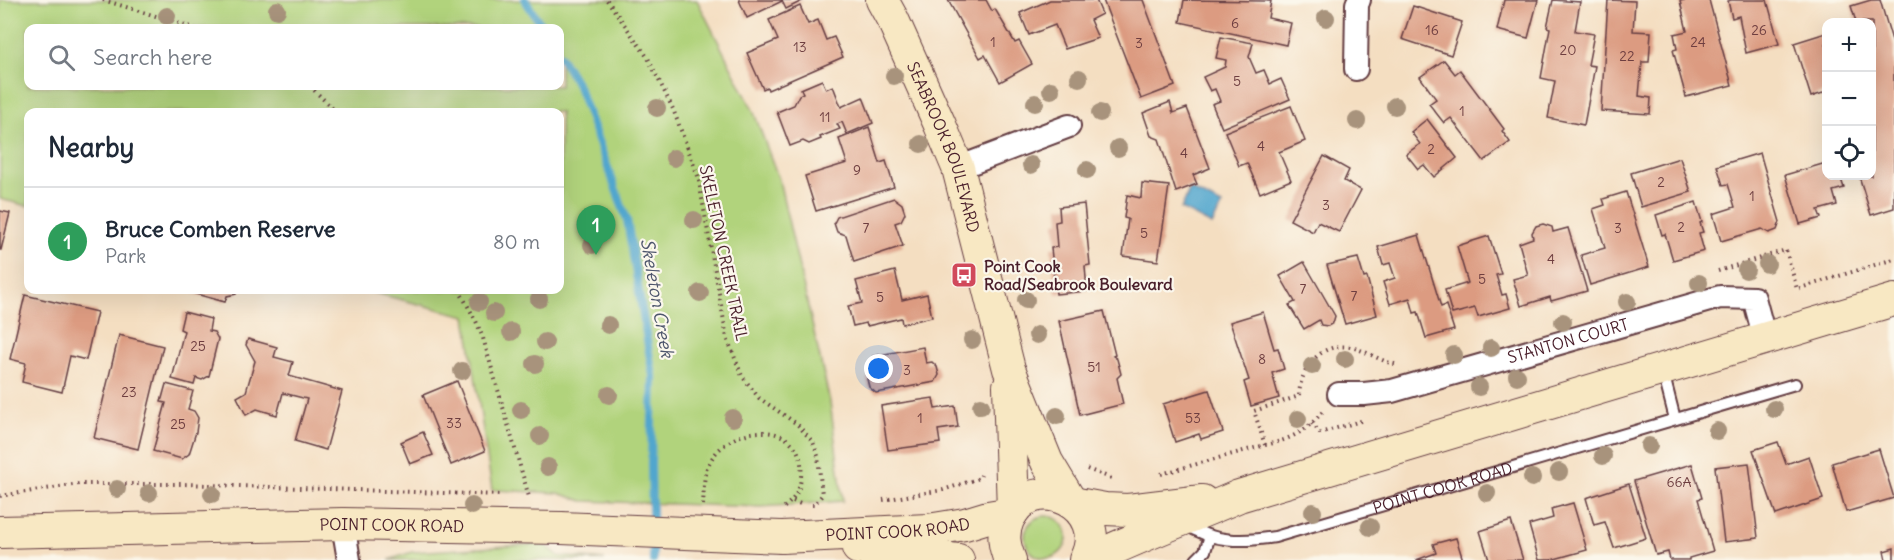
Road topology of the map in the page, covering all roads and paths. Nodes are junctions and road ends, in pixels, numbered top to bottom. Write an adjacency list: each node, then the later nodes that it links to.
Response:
1 (103, 0): 5 (path)
2 (607, 0): 31 (path, SKELETON CREEK TRAIL)
3 (882, 0): 10 (main road, SEABROOK BOULEVARD)
4 (1359, 0): 6 (street)
5 (182, 24)
6 (1356, 69)
7 (314, 90): 8 (path)
8 (332, 108)
9 (1069, 126): 10 (street)
10 (958, 168): 14 (main road, SEABROOK BOULEVARD)
11 (461, 294): 26 (path)
12 (1894, 300): 13 (main road)
13 (1765, 339): 15 (main road); 17 (street, STANTON COURT)
14 (1010, 369): 30 (main road, SEABROOK BOULEVARD); 33 (main road, SEABROOK BOULEVARD)
15 (1662, 369): 18 (lane); 27 (main road)
16 (1795, 384): 18 (lane, POINT COOK ROAD)
17 (1339, 394): 19 (path)
18 (1675, 419): 38 (lane, POINT COOK ROAD)
19 (1264, 445)
20 (1084, 468): 22 (path)
21 (980, 478): 29 (path)
22 (1116, 480)
23 (506, 495): 24 (path)
24 (0, 496)
25 (517, 496): 26 (path)
26 (529, 496): 28 (path)
27 (1239, 496): 30 (main road); 35 (main road)
28 (538, 497)
29 (875, 501)
30 (1071, 502): 33 (main road, POINT COOK ROAD); 43 (main road, SEABROOK BOULEVARD)
31 (814, 505): 32 (path); 34 (path)
32 (824, 505)
33 (1012, 512): 39 (main road, POINT COOK ROAD); 42 (main road, SEABROOK BOULEVARD)
34 (703, 513)
35 (1181, 521): 38 (lane, POINT COOK ROAD); 44 (main road)
36 (344, 524): 37 (main road, POINT COOK ROAD); 39 (main road, POINT COOK ROAD, bridge); 40 (street)
37 (0, 532)
38 (1210, 536): 45 (lane)
39 (782, 537): 41 (main road, POINT COOK ROAD)
40 (349, 560)
41 (958, 560)
42 (1010, 560)
43 (1085, 560)
44 (1090, 560)
45 (1196, 560)

